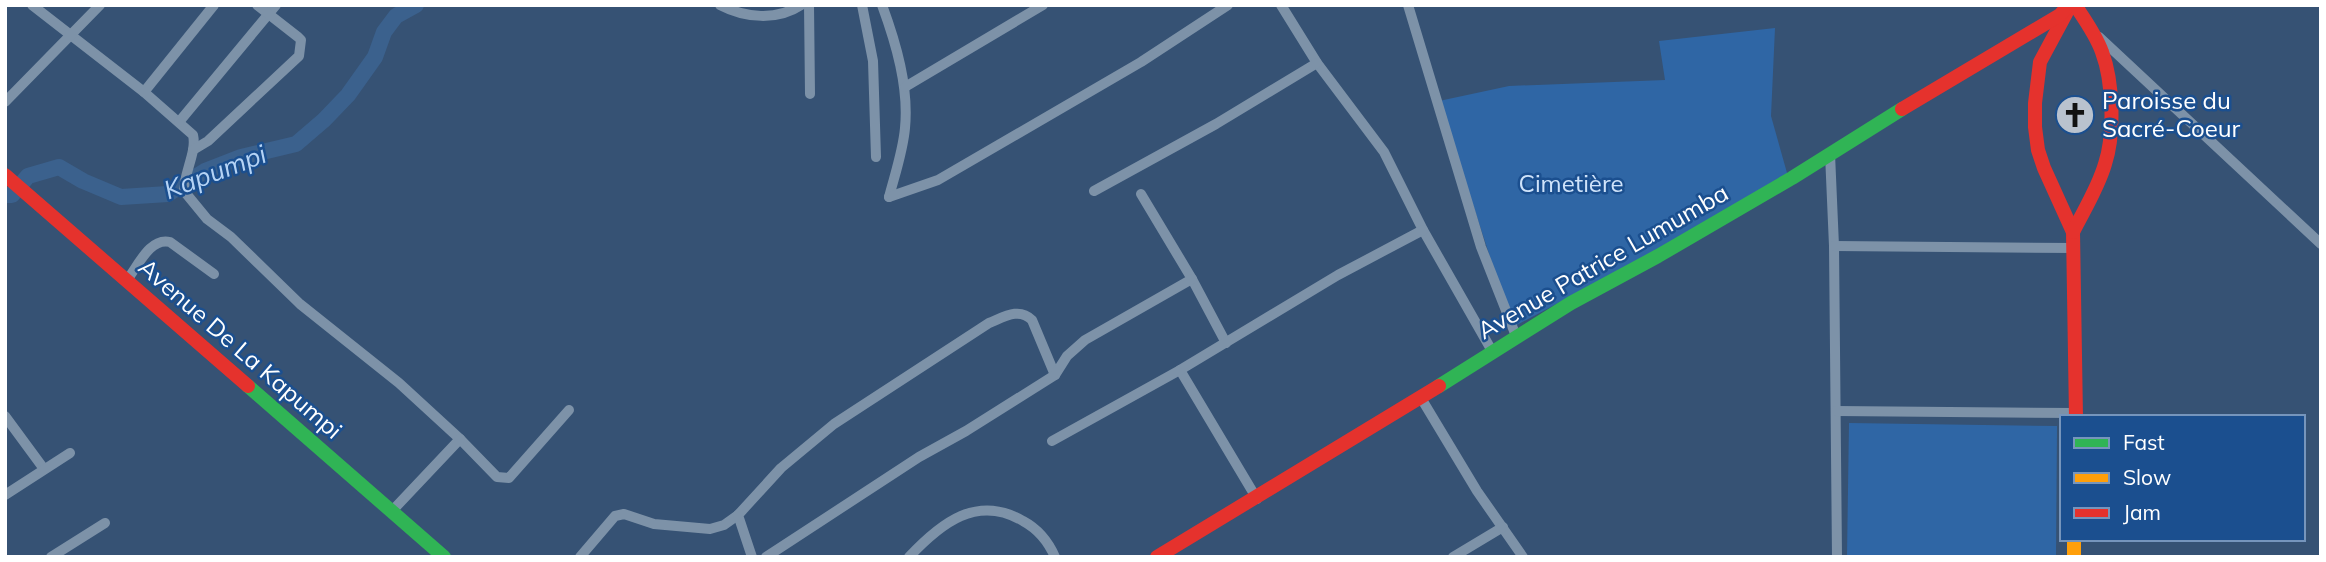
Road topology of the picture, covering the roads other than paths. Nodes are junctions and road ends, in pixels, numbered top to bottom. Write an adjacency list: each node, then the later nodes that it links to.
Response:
1 (32, 5): 18 (street)
2 (100, 5): 18 (street)
3 (214, 5): 21 (street)
4 (257, 5): 16 (street)
5 (276, 5): 16 (street)
6 (801, 5): 15 (street)
7 (809, 5): 22 (street)
8 (862, 5): 27 (street)
9 (882, 5): 20 (street)
10 (1043, 5): 20 (street)
11 (1228, 5): 20 (street)
12 (1281, 5): 19 (street)
13 (1408, 5): 39 (street)
14 (2072, 5): 17 (street); 26 (street, Avenue Patrice Lumumba); 32 (street)
15 (724, 6)
16 (268, 15): 24 (street); 25 (street)
17 (2094, 32): 32 (street); 33 (street)
18 (72, 36): 21 (street); 23 (street)
19 (1317, 63): 29 (street); 31 (street)
20 (905, 87)
21 (144, 92): 24 (street)
22 (810, 94)
23 (5, 102)
24 (179, 122): 25 (street)
25 (193, 150): 49 (street)
26 (1829, 154): 34 (street); 39 (street, Avenue Patrice Lumumba)
27 (876, 157)
28 (5, 175): 38 (street, Avenue De La Kapumpi)
29 (1094, 191)
30 (1141, 194): 37 (street)
31 (1423, 230): 40 (street); 41 (street)
32 (2073, 232): 35 (street)
33 (2321, 244)
34 (1834, 246): 35 (street); 46 (street)
35 (2076, 248): 47 (street)
36 (214, 274): 38 (street)
37 (1192, 279): 40 (street); 43 (street)
38 (127, 280): 55 (street, Avenue De La Kapumpi)
39 (1516, 336): 41 (street, Avenue Patrice Lumumba)
40 (1226, 342): 42 (street)
41 (1492, 351): 44 (street, Avenue Patrice Lumumba)
42 (1180, 370): 50 (street); 54 (street)
43 (1055, 375): 56 (street); 63 (street)
44 (1421, 398): 54 (street, Avenue Patrice Lumumba); 58 (street)
45 (569, 410): 49 (street)
46 (1836, 411): 47 (street); 69 (street)
47 (2076, 415)
48 (5, 416): 52 (street)
49 (460, 439): 55 (street)
50 (1052, 441)
51 (70, 453): 52 (street)
52 (44, 469): 53 (street)
53 (5, 495)
54 (1257, 499): 66 (street, Avenue Patrice Lumumba)
55 (392, 511): 60 (street, Avenue De La Kapumpi)
56 (738, 515): 61 (street); 62 (street)
57 (105, 523): 59 (street)
58 (1503, 527): 67 (street); 68 (street)
59 (51, 557)
60 (444, 557)
61 (580, 557)
62 (752, 557)
63 (767, 557)
64 (909, 557): 65 (street)
65 (1055, 557)
66 (1157, 557)
67 (1453, 557)
68 (1523, 557)
69 (1837, 557)

